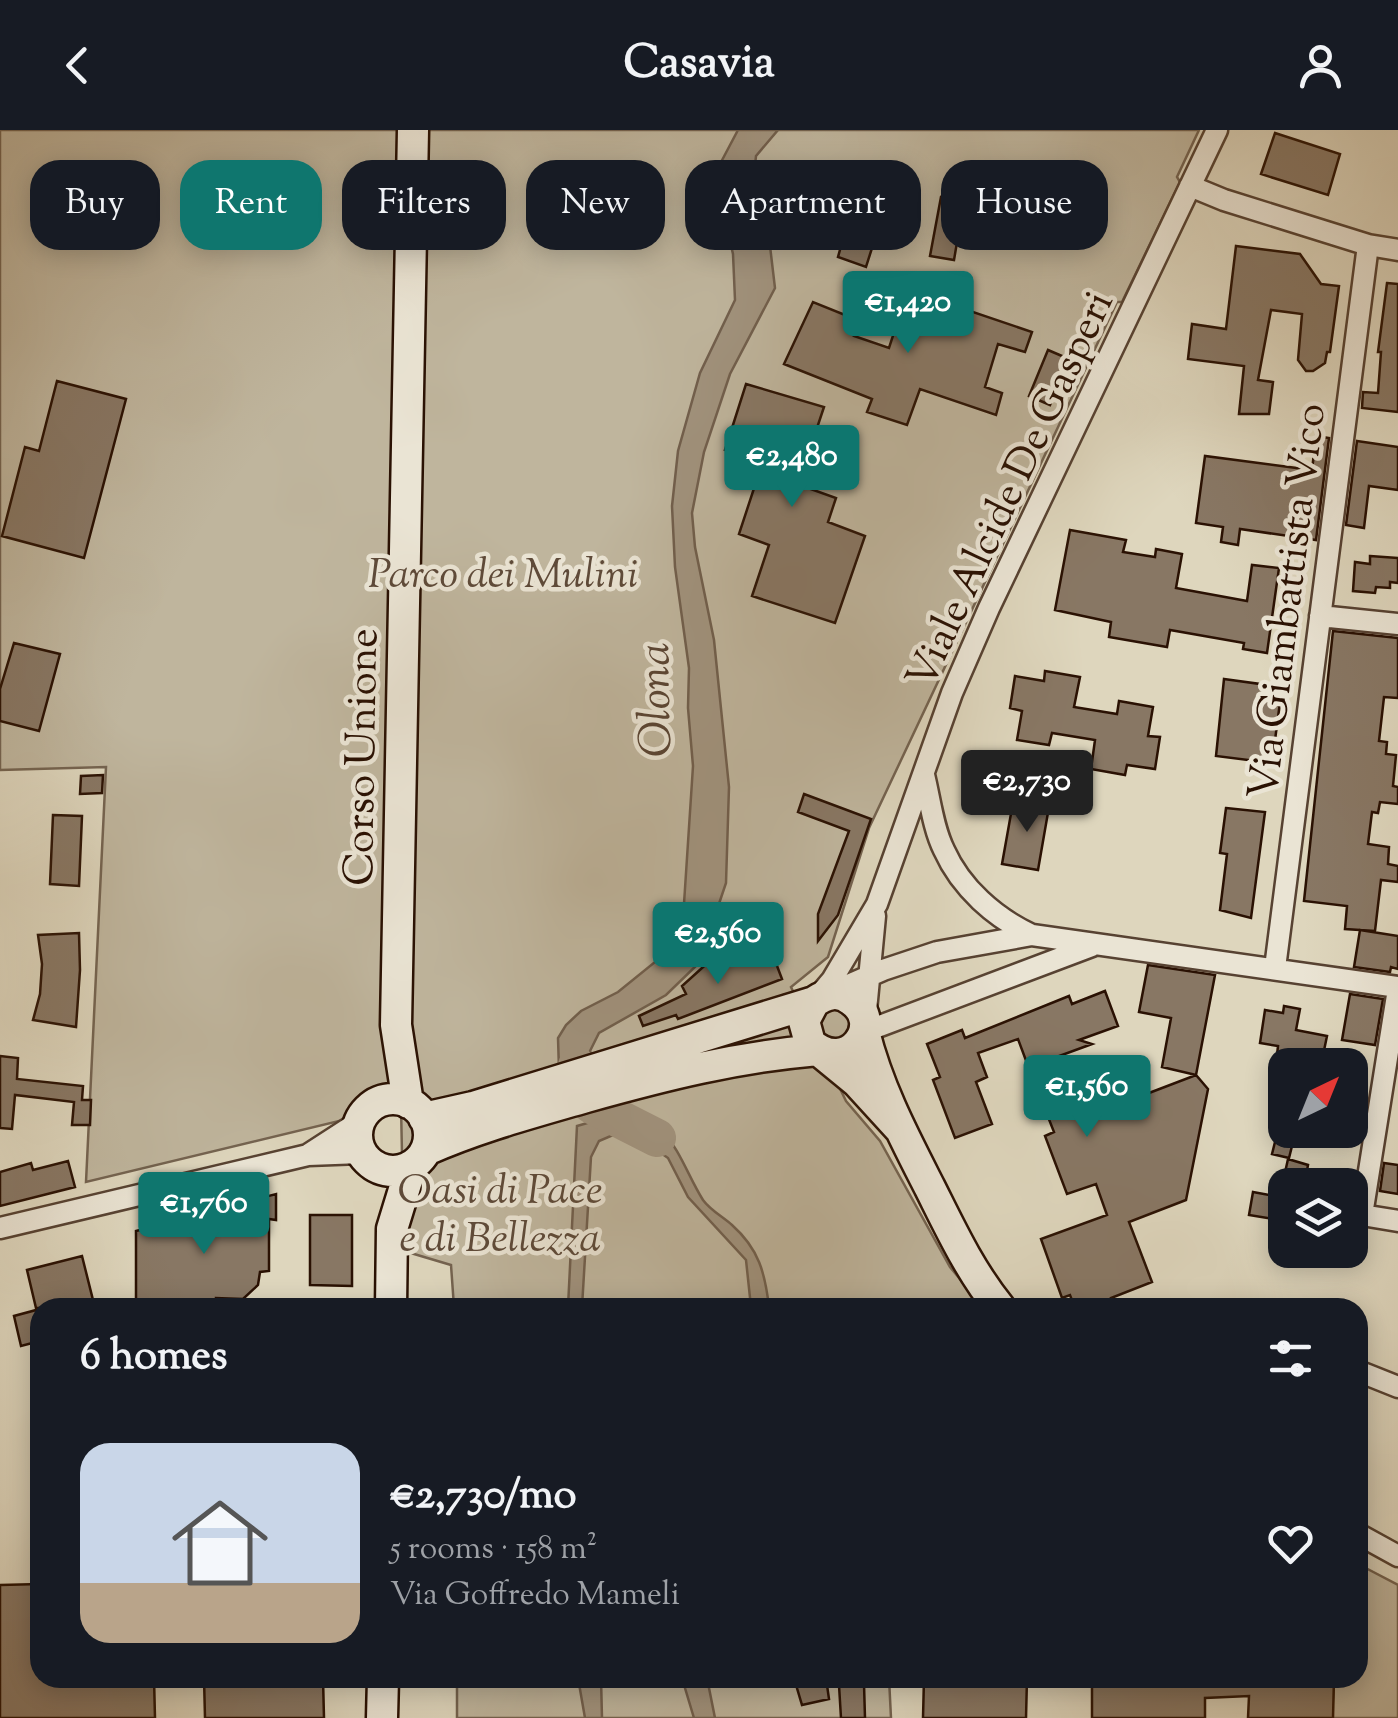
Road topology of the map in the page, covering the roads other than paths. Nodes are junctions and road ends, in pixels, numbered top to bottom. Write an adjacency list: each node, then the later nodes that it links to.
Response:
1 (413, 130): 19 (street, Corso Unione)
2 (1217, 130): 3 (street, Viale Alcide De Gasperi)
3 (1190, 186): 4 (street); 8 (street, Viale Alcide De Gasperi)
4 (1368, 244): 5 (street); 6 (street, Via Giambattista Vico)
5 (1398, 250)
6 (1320, 616): 7 (street); 12 (street, Via Giambattista Vico)
7 (1398, 624)
8 (923, 773): 9 (street, Viale Alcide De Gasperi); 10 (street)
9 (876, 904): 13 (street); 15 (street)
10 (1032, 934): 11 (street); 13 (street)
11 (1099, 944): 12 (street); 16 (street)
12 (1276, 968): 14 (street)
13 (868, 977): 15 (street); 16 (street)
14 (1398, 988): 25 (street)
15 (821, 998): 16 (street); 17 (street); 18 (street)
16 (865, 1026): 17 (street); 21 (street)
17 (818, 1050): 18 (street); 21 (street)
18 (647, 1067): 20 (street)
19 (393, 1111): 20 (street); 22 (street); 23 (street); 24 (street)
20 (475, 1118): 23 (street)
21 (899, 1128): 29 (street)
22 (308, 1155): 24 (street); 26 (street)
23 (419, 1158): 24 (street); 27 (street)
24 (369, 1160): 27 (street)
25 (1398, 1221)
26 (0, 1228)
27 (392, 1229): 28 (street)
28 (391, 1298)
29 (993, 1298)
30 (1368, 1375): 31 (street)
31 (1398, 1387)
32 (1368, 1540): 33 (street)
33 (1398, 1556)
34 (383, 1688): 35 (street)
35 (382, 1718)

